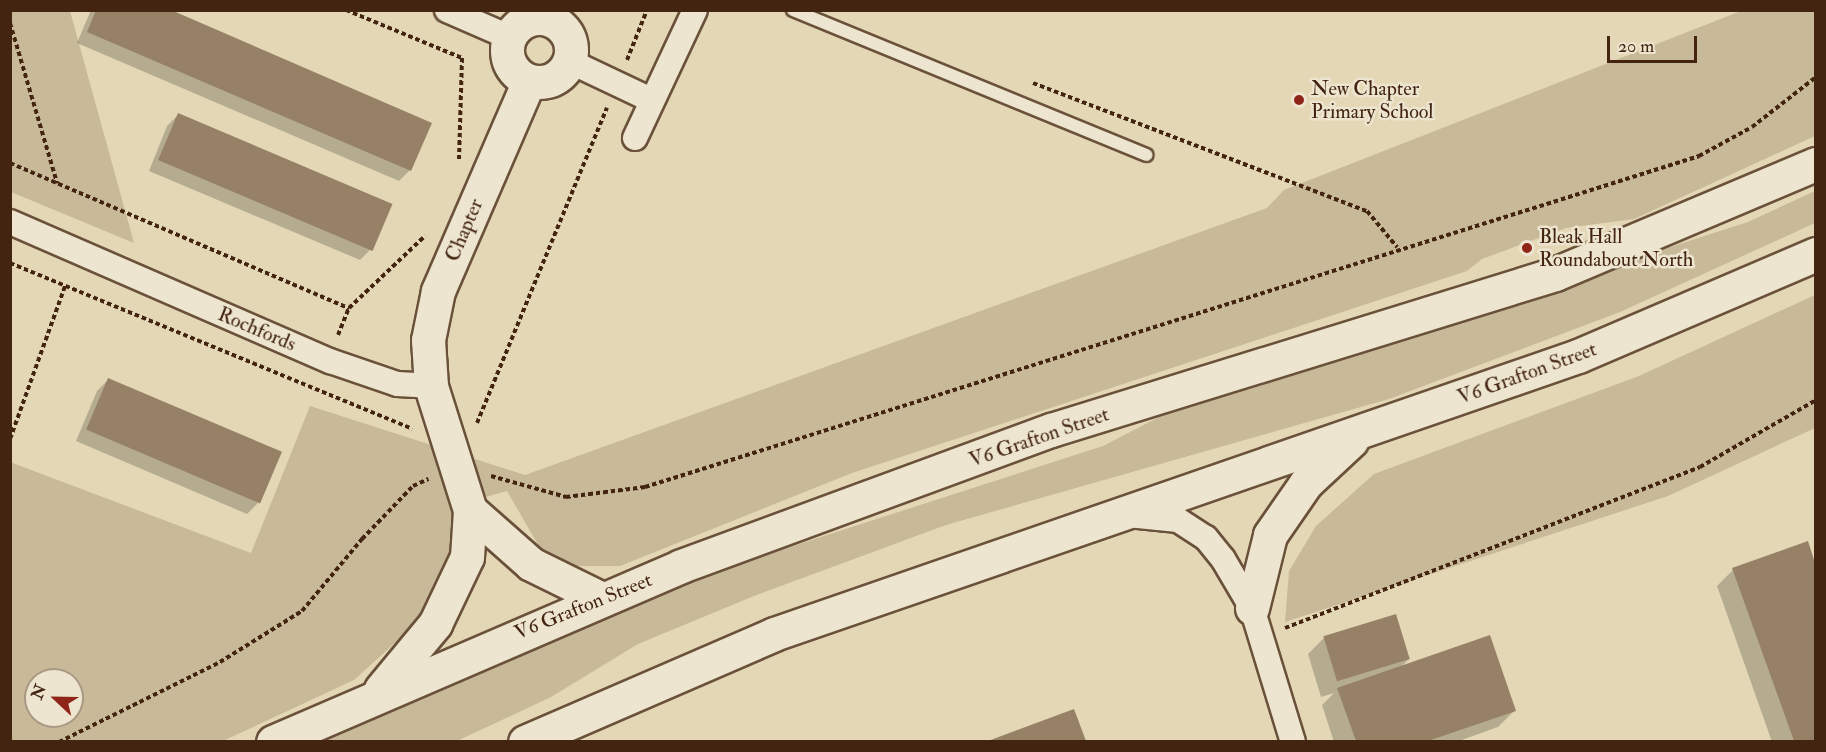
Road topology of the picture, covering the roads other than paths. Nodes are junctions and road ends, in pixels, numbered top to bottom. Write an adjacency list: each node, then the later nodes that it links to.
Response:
1 (447, 10): 5 (street)
2 (695, 10): 8 (street)
3 (793, 10): 10 (lane)
4 (557, 16): 5 (street); 6 (street)
5 (509, 38): 7 (street)
6 (569, 61): 7 (street); 8 (street)
7 (529, 81): 14 (street, Chapter)
8 (651, 100): 9 (street)
9 (635, 138)
10 (1146, 155)
11 (1815, 164): 18 (street, V6 Grafton Street)
12 (10, 222): 14 (street, Rochfords)
13 (1815, 254): 15 (street, V6 Grafton Street)
14 (431, 386): 16 (street)
15 (1359, 434): 17 (street, V6 Grafton Street); 19 (street)
16 (470, 510): 18 (street); 20 (street)
17 (1118, 515): 19 (street); 22 (street, V6 Grafton Street)
18 (600, 598): 20 (street, V6 Grafton Street)
19 (1257, 622): 23 (street)
20 (375, 696): 21 (street, V6 Grafton Street)
21 (273, 741)
22 (525, 741)
23 (1293, 741)

